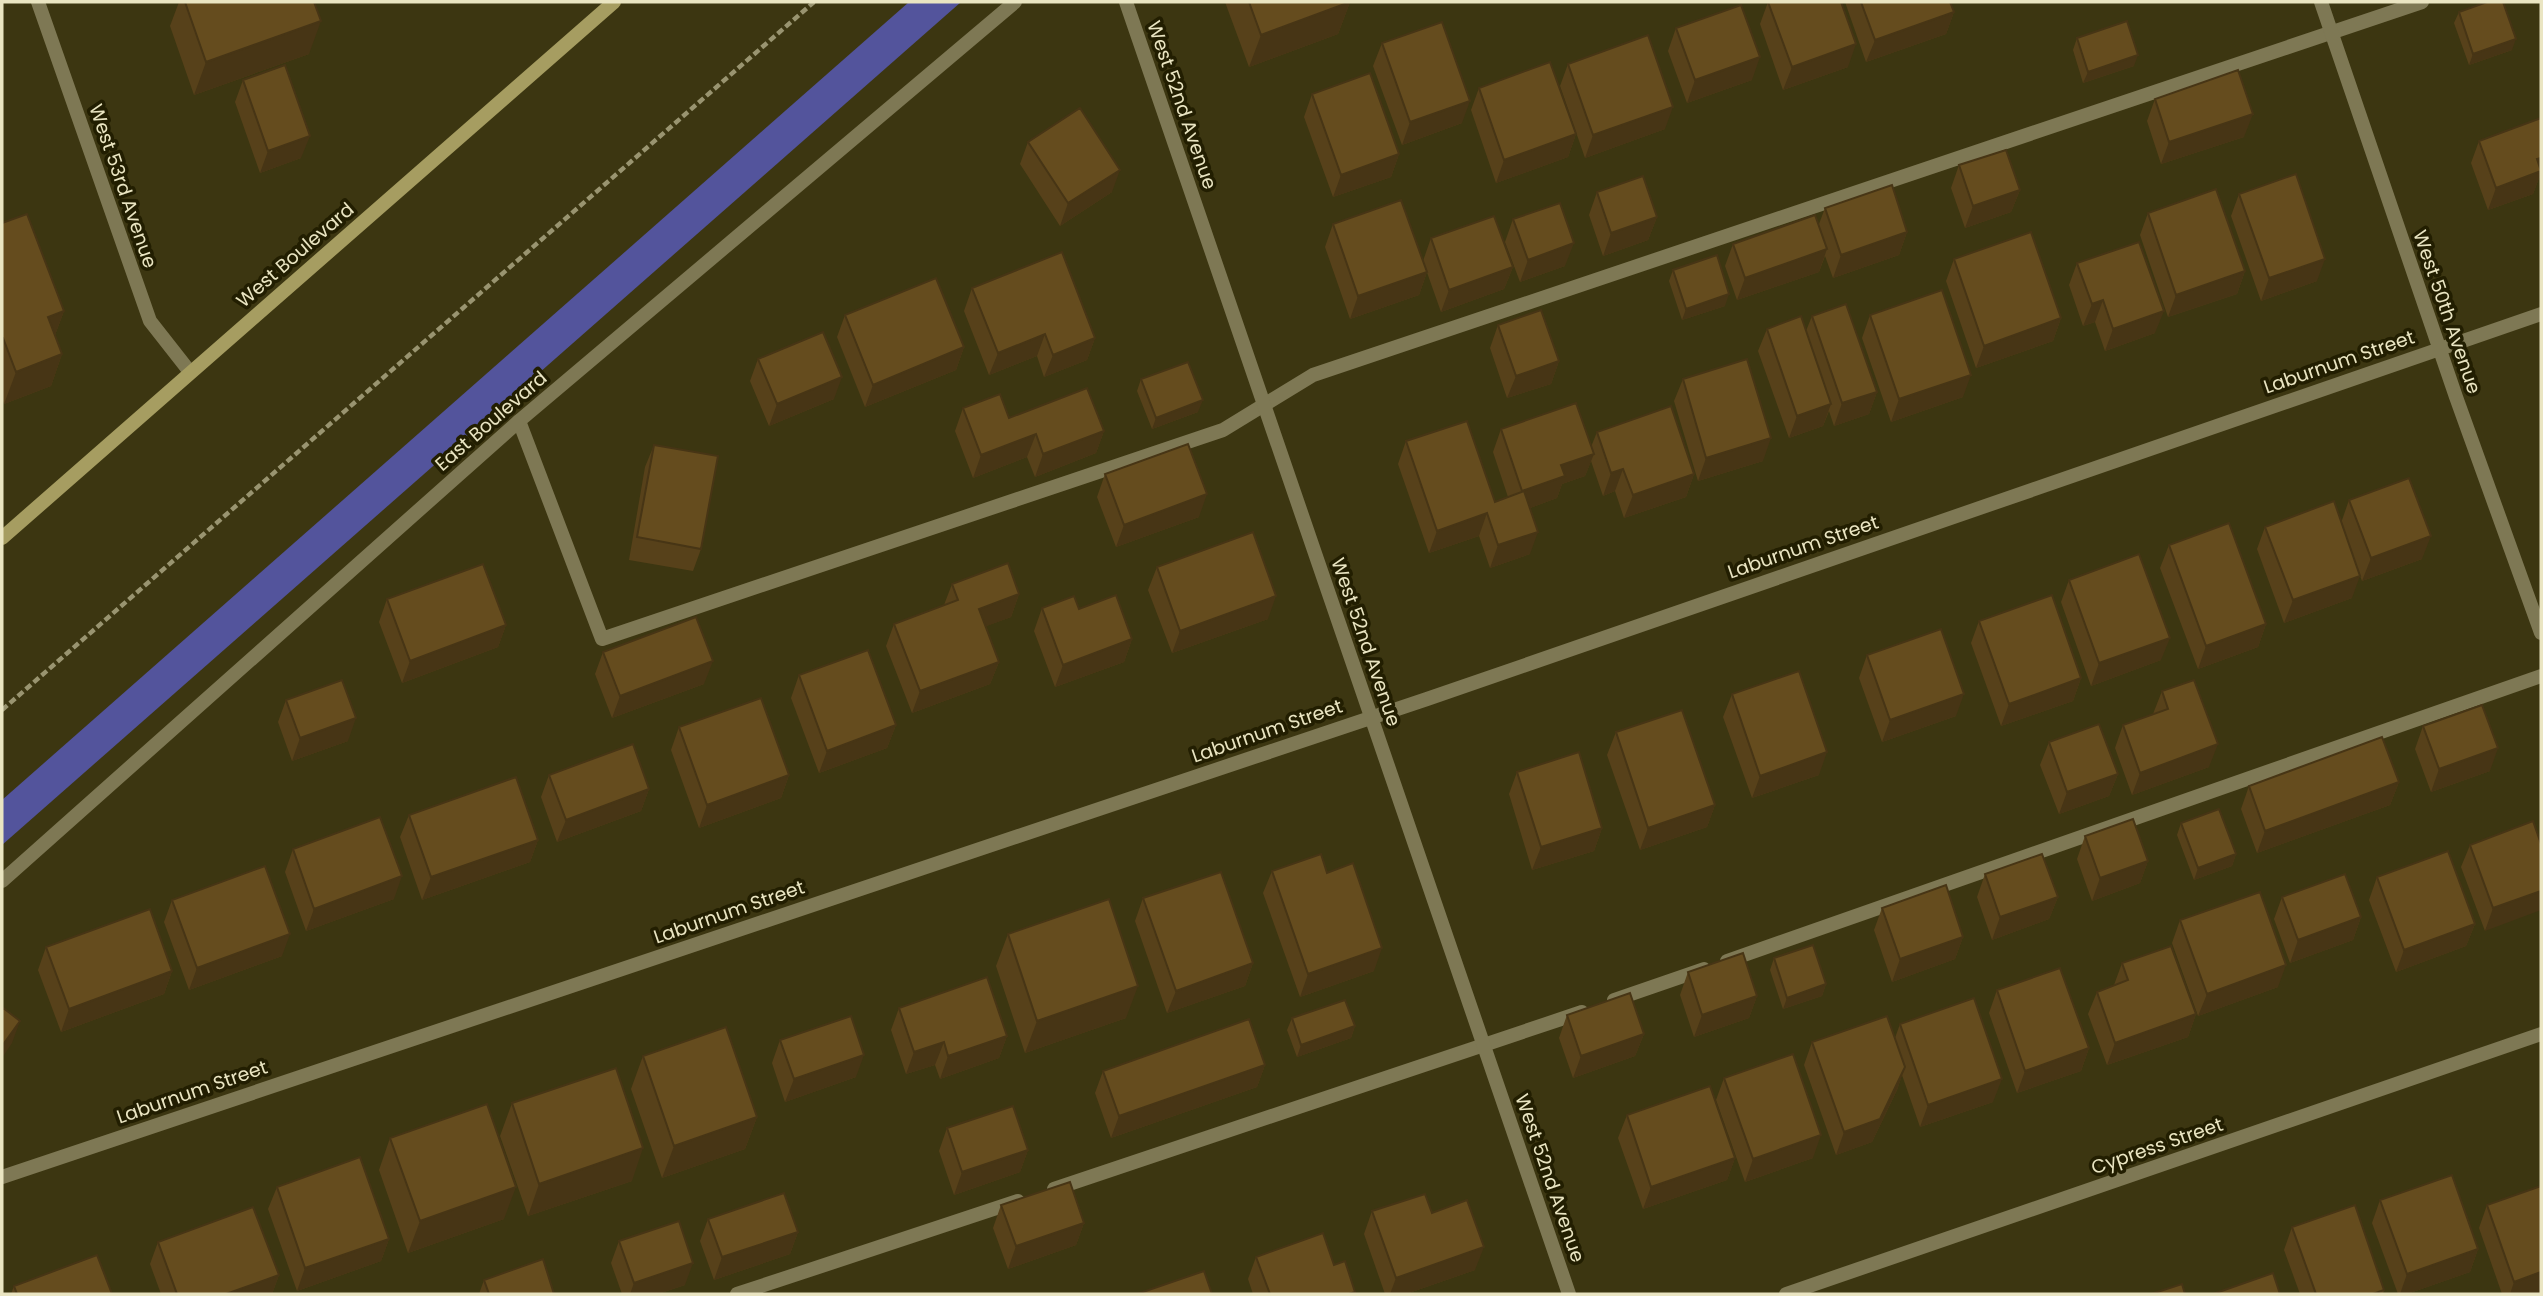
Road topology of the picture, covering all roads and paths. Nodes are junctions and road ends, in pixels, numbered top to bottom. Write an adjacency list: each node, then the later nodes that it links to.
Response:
1 (38, 2): 11 (street, West 53rd Avenue)
2 (614, 2): 11 (street, West Boulevard)
3 (814, 2): 17 (path)
4 (1016, 2): 13 (street, East Boulevard)
5 (1126, 2): 12 (street, West 52nd Avenue)
6 (2321, 2): 8 (street, West 50th Avenue)
7 (2423, 2): 8 (street)
8 (2332, 32): 10 (street, West 50th Avenue); 12 (street)
9 (2541, 314): 10 (street, Laburnum Street)
10 (2440, 347): 15 (street, West 50th Avenue); 18 (street, Laburnum Street)
11 (190, 372): 14 (street, West Boulevard)
12 (1264, 405): 13 (street); 18 (street, West 52nd Avenue)
13 (519, 421): 19 (street, East Boulevard)
14 (2, 538)
15 (2541, 633)
16 (2541, 676): 21 (street)
17 (2, 710)
18 (1371, 716): 21 (street, West 52nd Avenue); 22 (street, Laburnum Street)
19 (2, 881)
20 (2541, 1034): 25 (street, Cypress Street)
21 (1484, 1046): 23 (street); 24 (street, West 52nd Avenue)
22 (2, 1177)
23 (737, 1294)
24 (1569, 1294)
25 (1786, 1294)

